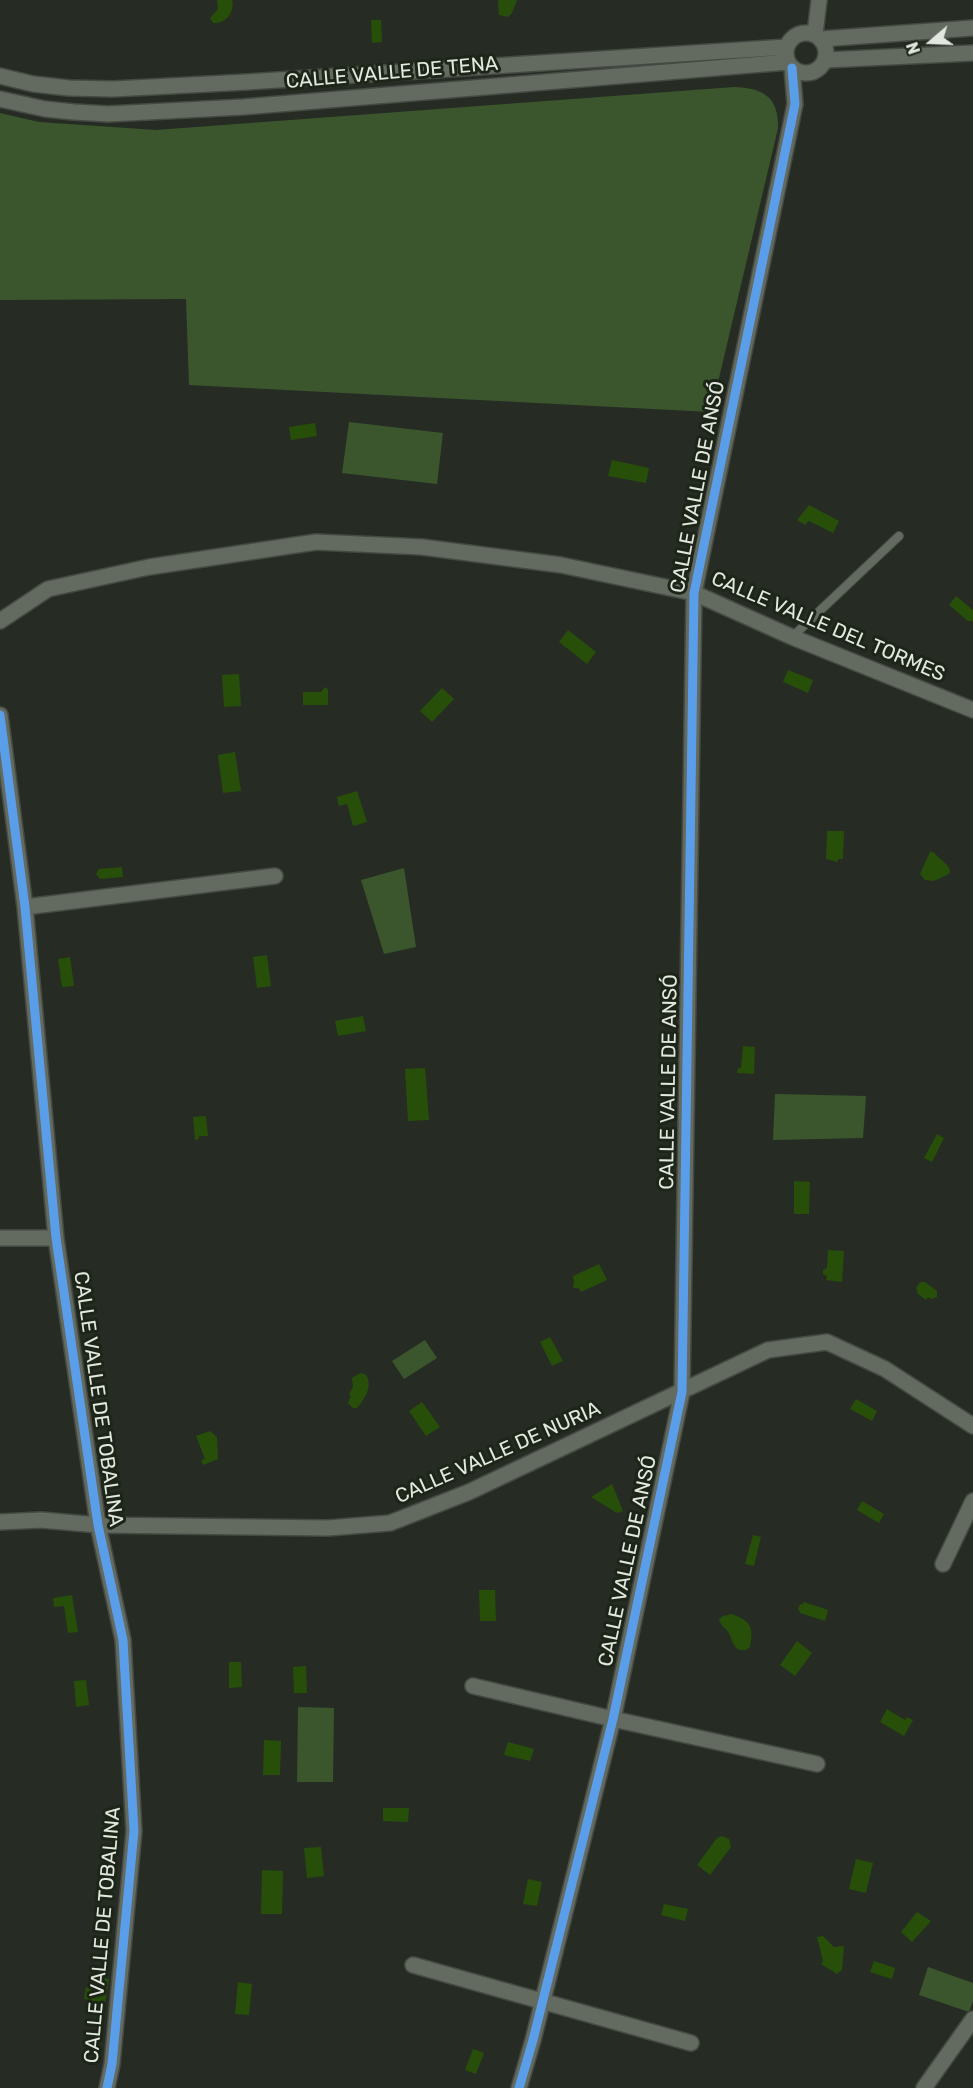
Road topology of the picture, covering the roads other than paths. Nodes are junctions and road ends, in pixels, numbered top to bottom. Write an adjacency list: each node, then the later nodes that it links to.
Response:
1 (818, 8): 3 (street)
2 (973, 28): 3 (street)
3 (812, 36): 5 (street); 6 (street)
4 (973, 53): 6 (street)
5 (789, 59): 6 (street); 7 (street, CALLE VALLE DE TENA); 8 (street, CALLE VALLE DE TENA); 9 (street, CALLE VALLE DE ANSÓ)
6 (821, 65): 9 (street, CALLE VALLE DE ANSÓ)
7 (0, 76)
8 (0, 99)
9 (795, 104): 11 (street, CALLE VALLE DE ANSÓ)
10 (899, 536): 13 (lane)
11 (694, 593): 12 (street, CALLE VALLE DEL TORMES); 13 (street, CALLE VALLE DEL TORMES); 20 (street, CALLE VALLE DE ANSÓ)
12 (0, 621)
13 (792, 638): 14 (street, CALLE VALLE DEL TORMES)
14 (972, 709)
15 (0, 715): 17 (street, CALLE VALLE DE TOBALINA)
16 (275, 876): 17 (street)
17 (25, 907): 19 (street, CALLE VALLE DE TOBALINA)
18 (0, 1238): 19 (street)
19 (56, 1238): 24 (street, CALLE VALLE DE TOBALINA)
20 (682, 1392): 21 (street, CALLE VALLE DE NURIA); 24 (street, CALLE VALLE DE NURIA); 27 (street, CALLE VALLE DE ANSÓ)
21 (973, 1426)
22 (973, 1501): 25 (street)
23 (0, 1522): 24 (street, CALLE VALLE DE NURIA)
24 (98, 1525): 33 (street, CALLE VALLE DE TOBALINA)
25 (943, 1564)
26 (473, 1686): 27 (street)
27 (613, 1719): 28 (street); 30 (street, CALLE VALLE DE ANSÓ)
28 (817, 1764)
29 (413, 1965): 30 (street)
30 (543, 2001): 32 (street); 34 (street, CALLE VALLE DE ANSÓ)
31 (973, 2019): 35 (street)
32 (691, 2043)
33 (107, 2088)
34 (519, 2088)
35 (924, 2088)

